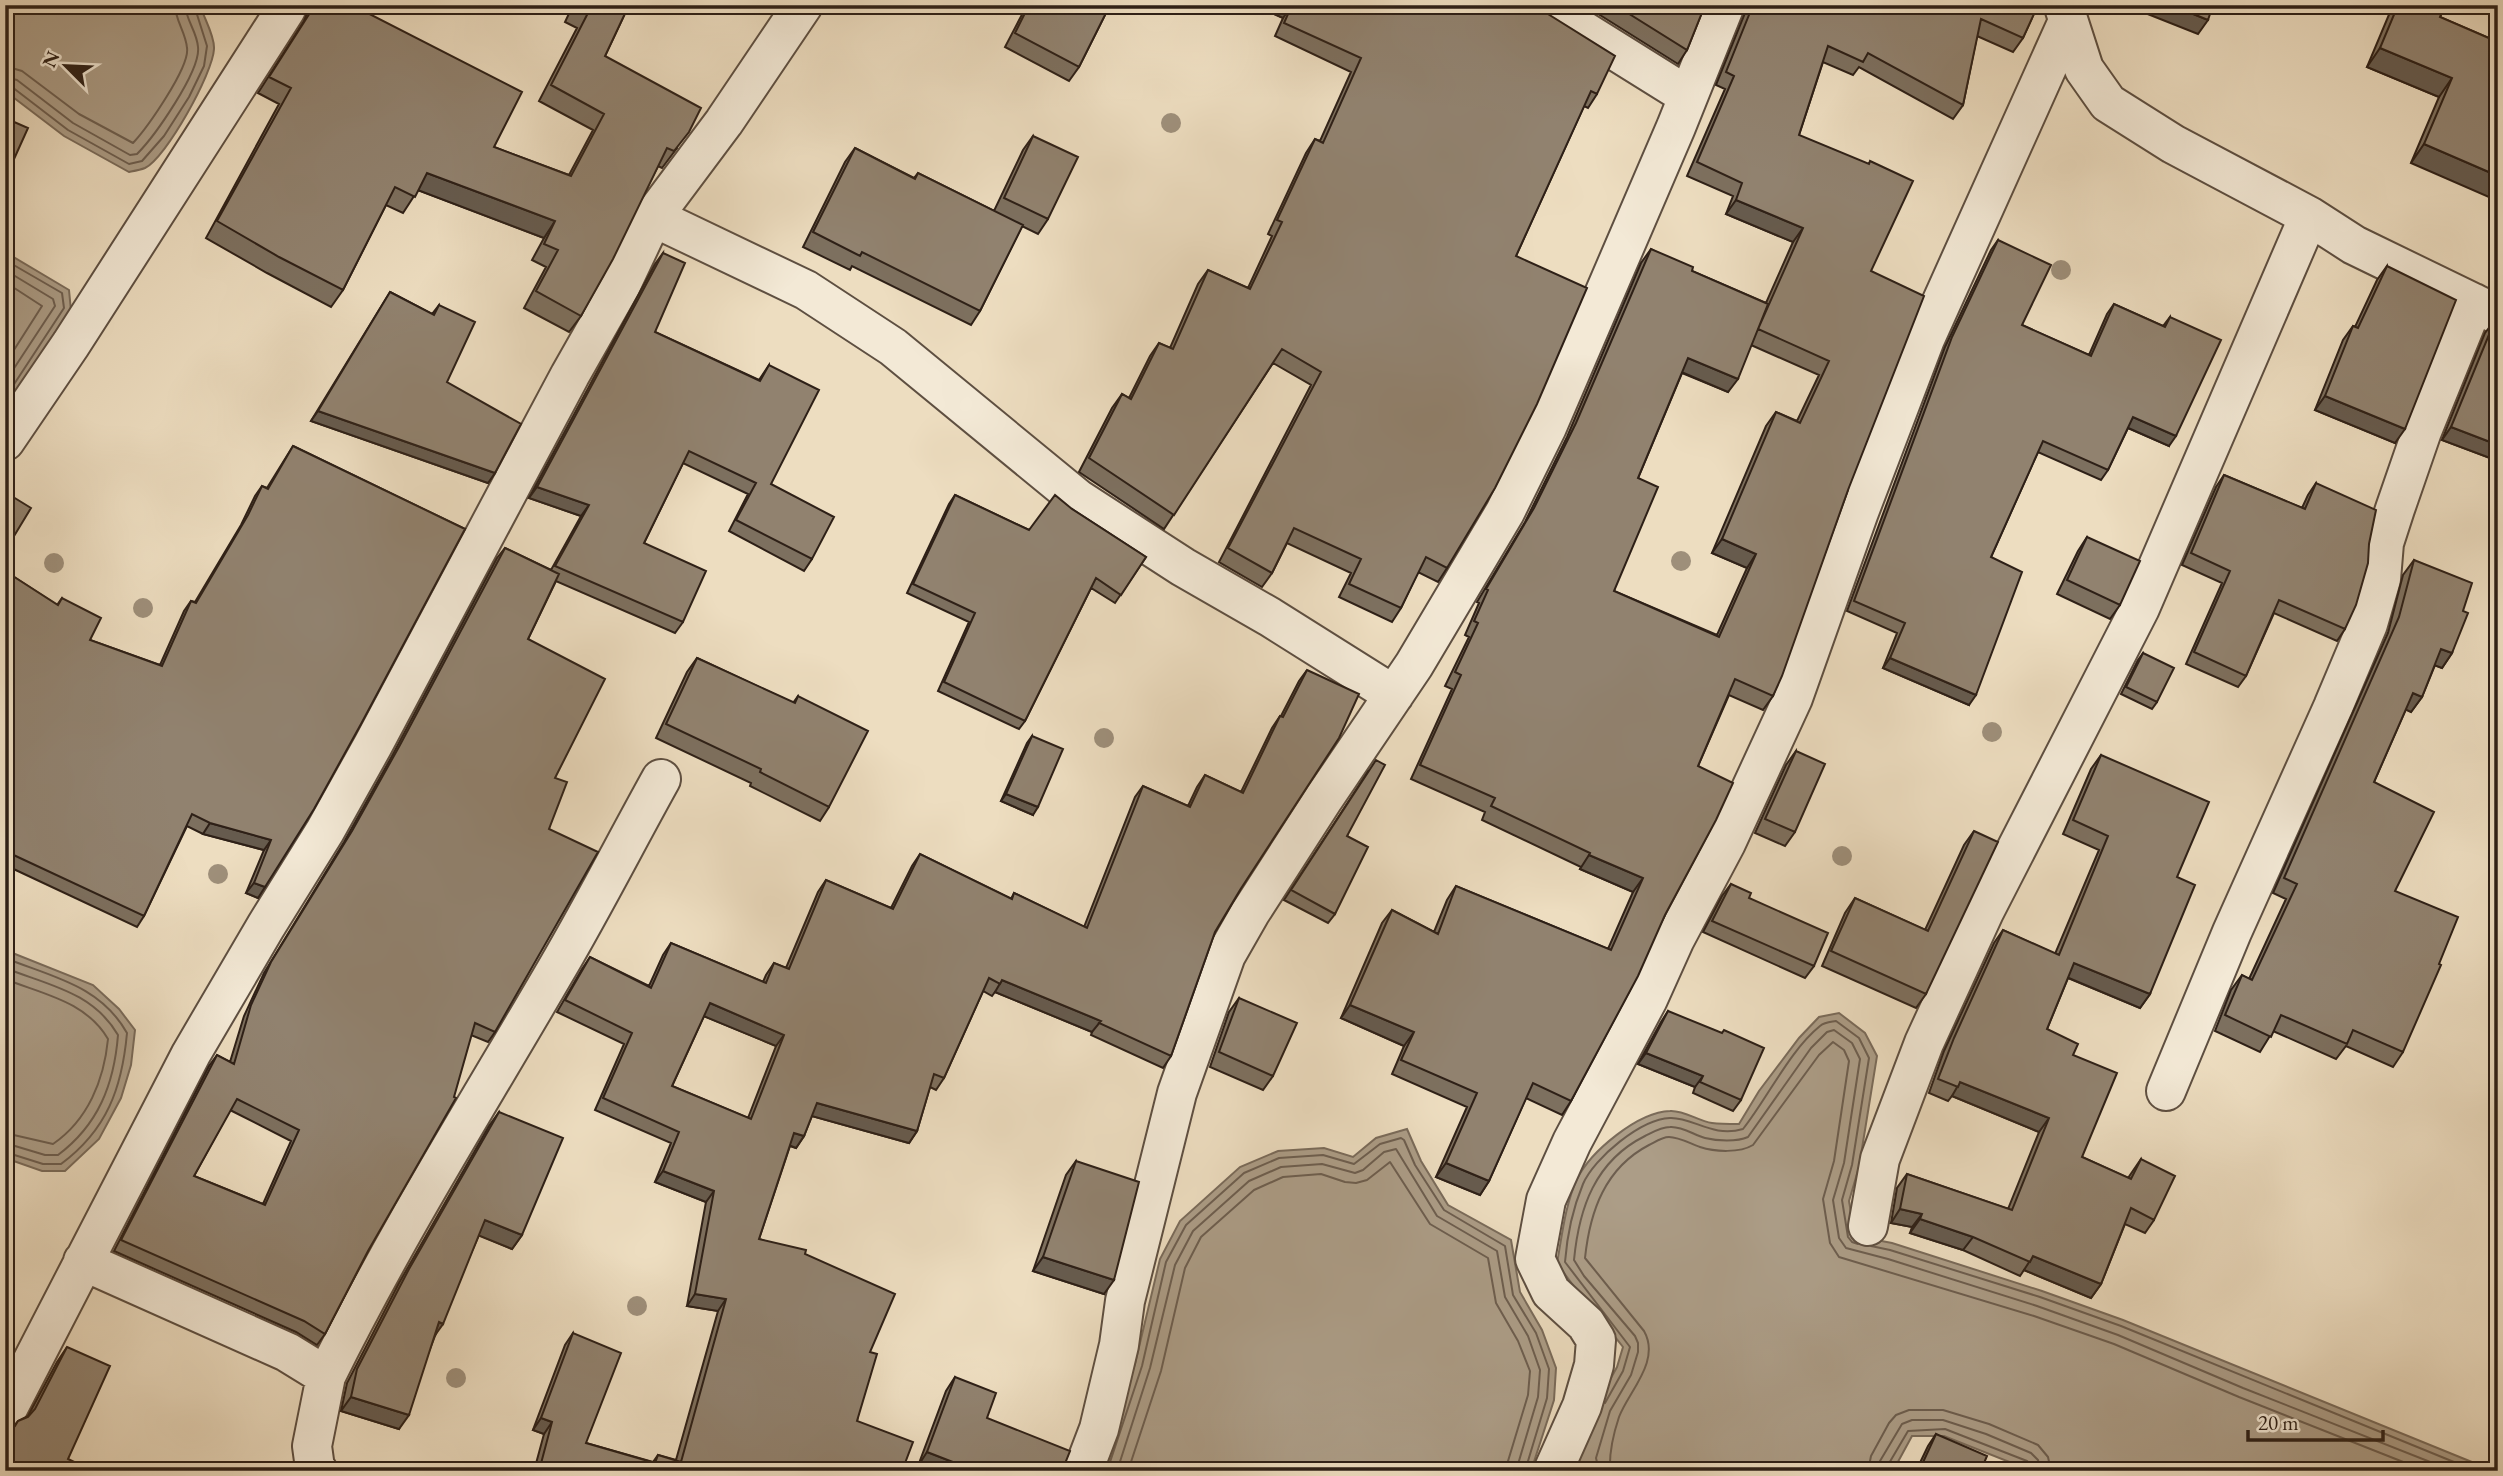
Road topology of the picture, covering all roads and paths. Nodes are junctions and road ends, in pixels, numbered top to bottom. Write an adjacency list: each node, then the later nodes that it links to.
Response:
1 (803, 5): 8 (street)
2 (1542, 5): 6 (street)
3 (1725, 5): 6 (street)
4 (285, 6): 10 (street)
5 (2066, 13): 7 (street); 20 (street)
6 (1688, 96): 11 (street)
7 (2309, 216): 9 (street); 14 (street)
8 (653, 217): 11 (street); 15 (street)
9 (2486, 309): 13 (street)
10 (5, 441)
11 (1394, 695): 19 (street)
12 (661, 779): 16 (street)
13 (2166, 1091)
14 (1868, 1226)
15 (83, 1261): 16 (street); 17 (street)
16 (326, 1376): 18 (street)
17 (5, 1413)
18 (318, 1471)
19 (1083, 1471)
20 (1553, 1471)

